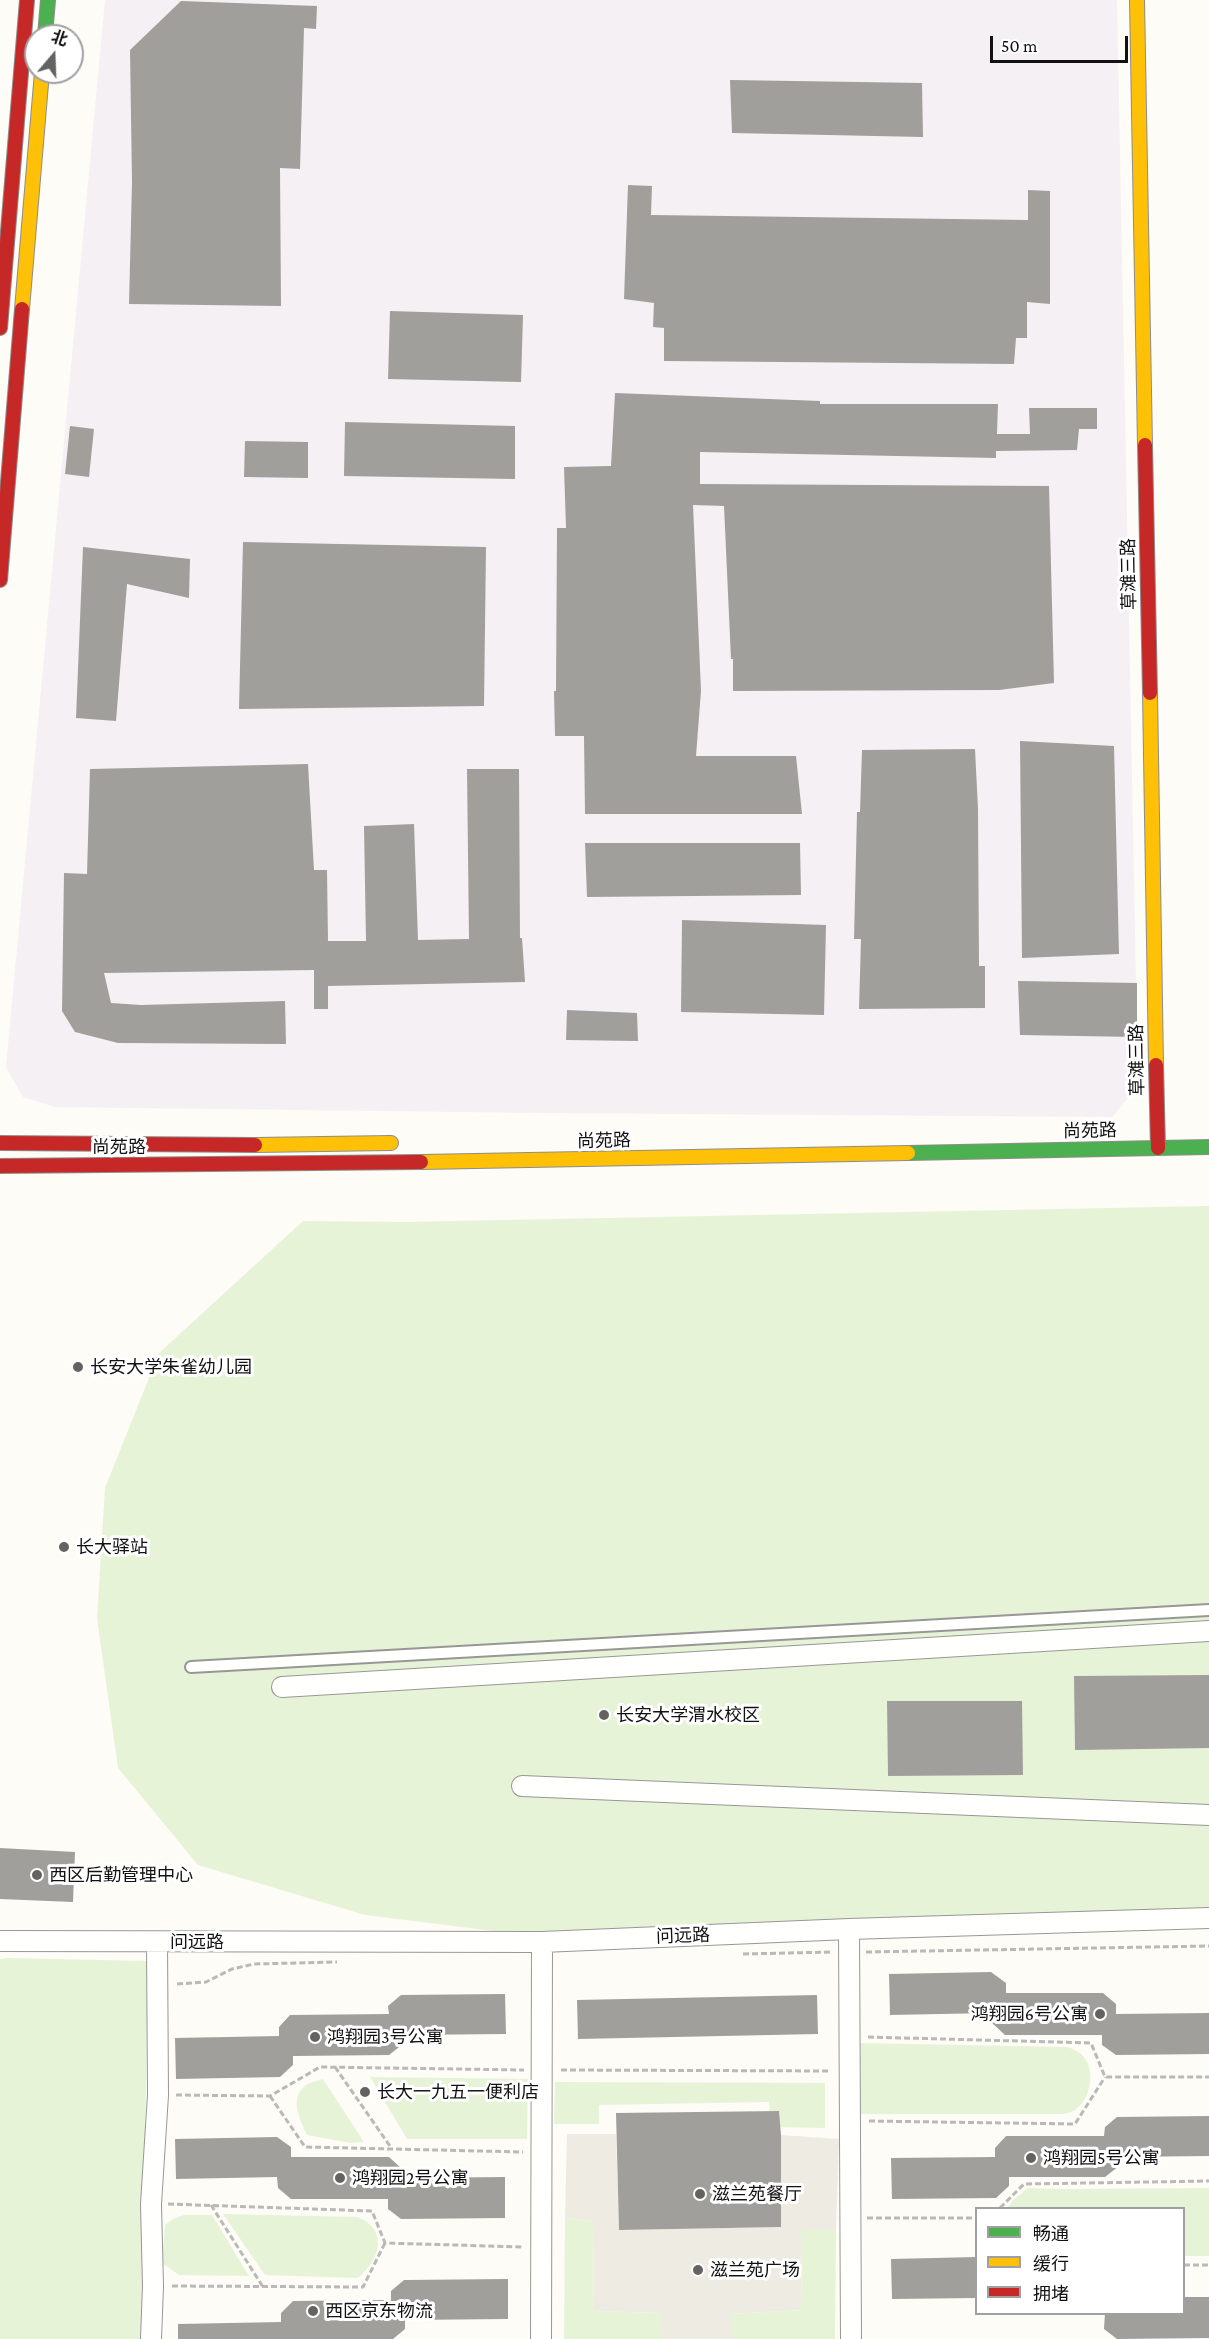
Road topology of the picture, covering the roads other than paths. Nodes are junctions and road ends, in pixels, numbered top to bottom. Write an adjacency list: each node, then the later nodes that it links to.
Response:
1 (27, 0): 6 (main road)
2 (48, 0): 4 (main road)
3 (1137, 0): 8 (main road, 草滩三路)
4 (46, 24)
5 (41, 84): 7 (main road)
6 (0, 328)
7 (0, 580)
8 (1151, 1130): 9 (main road); 13 (main road, 草滩三路)
9 (1175, 1130)
10 (0, 1143): 11 (main road, 尚苑路)
11 (410, 1143)
12 (1209, 1147): 13 (main road, 尚苑路)
13 (1158, 1148): 14 (main road, 尚苑路)
14 (0, 1166)
15 (1209, 1610): 17 (lane)
16 (1209, 1631): 18 (street)
17 (191, 1667)
18 (282, 1687)
19 (522, 1786): 20 (street)
20 (1209, 1815)
21 (1209, 1918): 22 (street, 问远路)
22 (849, 1929): 25 (street, 问远路); 28 (street)
23 (0, 1941): 24 (street, 问远路)
24 (157, 1942): 25 (street, 问远路); 26 (street)
25 (542, 1942): 27 (street)
26 (151, 2339)
27 (541, 2339)
28 (851, 2339)

